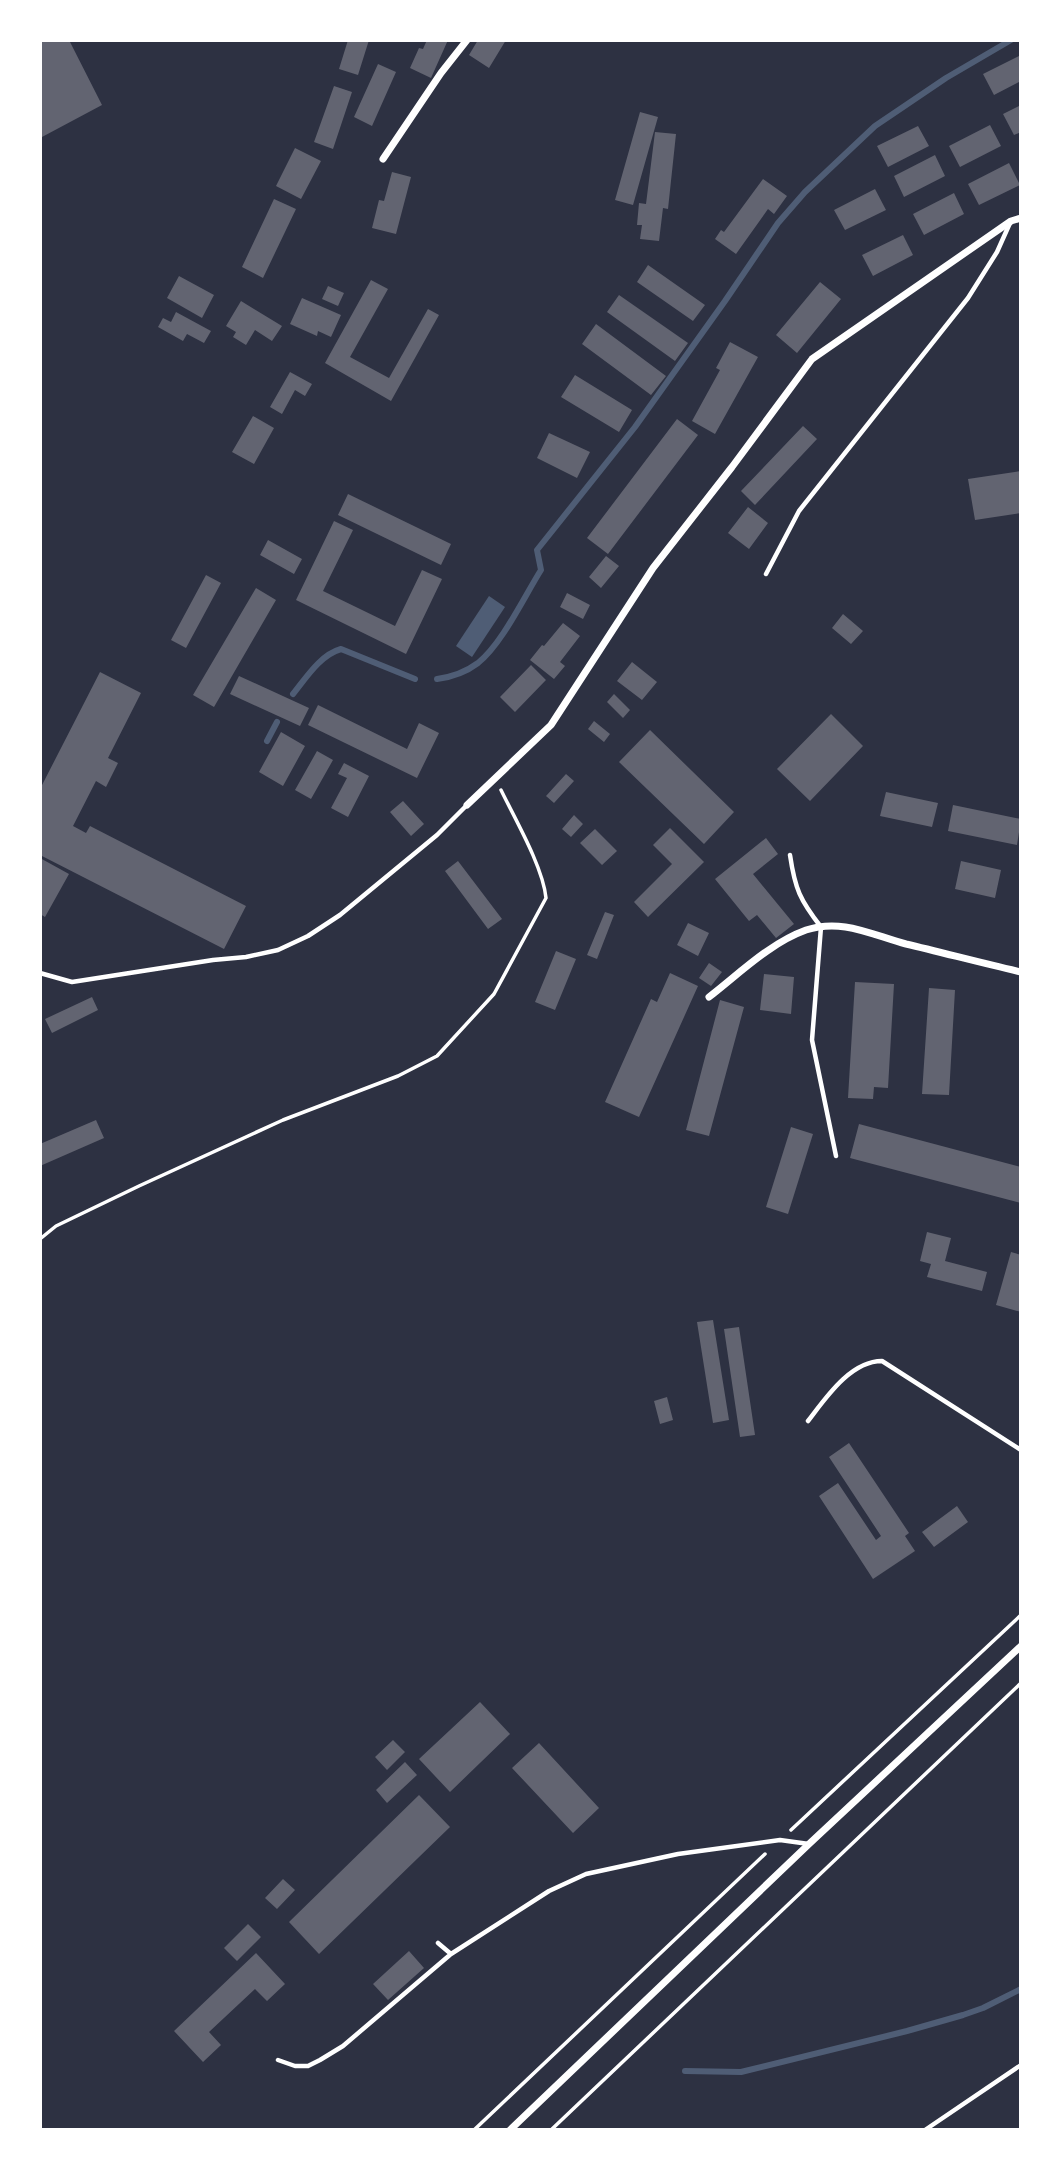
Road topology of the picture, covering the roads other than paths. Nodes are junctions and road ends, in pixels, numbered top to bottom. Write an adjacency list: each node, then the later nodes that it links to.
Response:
1 (467, 40): 2 (street)
2 (383, 159)
3 (1021, 218): 4 (street)
4 (1011, 221): 5 (lane); 6 (street)
5 (766, 574)
6 (467, 805): 10 (lane)
7 (790, 855): 8 (lane)
8 (821, 927): 9 (street); 11 (street); 12 (lane)
9 (1021, 972)
10 (40, 973)
11 (709, 997)
12 (836, 1156)
13 (808, 1421): 14 (lane)
14 (1021, 1450)
15 (1021, 1646): 16 (street)
16 (810, 1844): 18 (lane); 21 (street)
17 (438, 1943): 18 (lane)
18 (451, 1954): 19 (lane)
19 (278, 2060)
20 (1021, 2065): 22 (lane)
21 (510, 2130)
22 (925, 2130)

